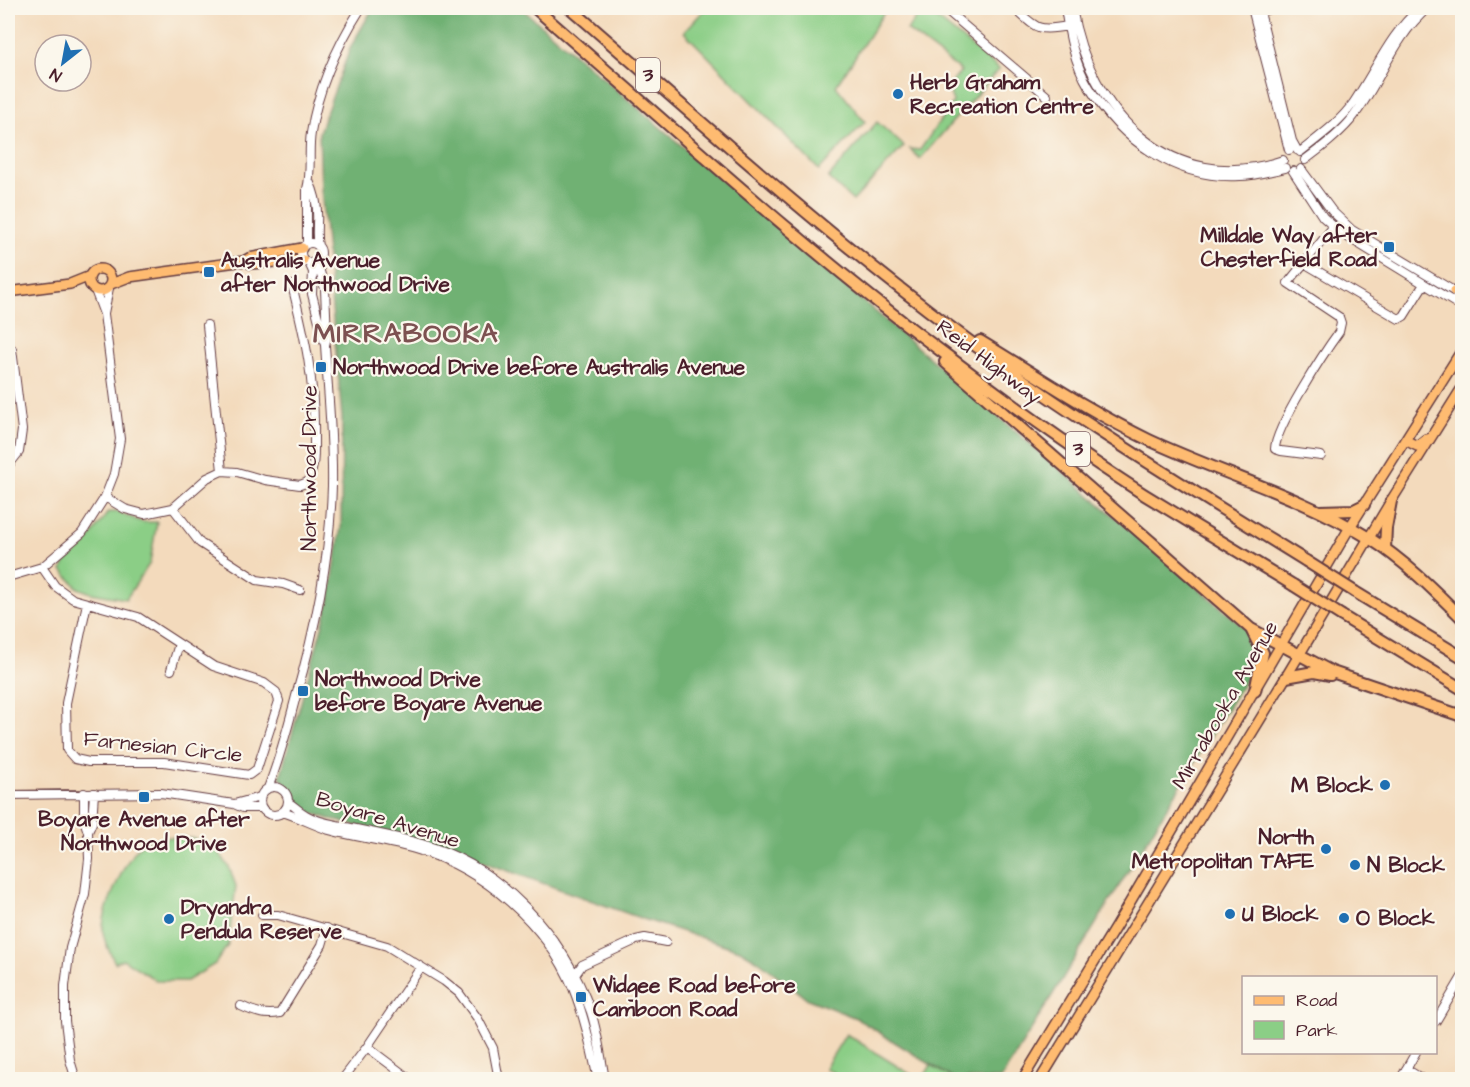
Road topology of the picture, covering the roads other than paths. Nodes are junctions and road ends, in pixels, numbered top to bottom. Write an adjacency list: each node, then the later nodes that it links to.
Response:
1 (361, 8): 17 (street)
2 (535, 8): 35 (highway, Reid Highway / 3)
3 (570, 8): 37 (highway, Reid Highway / 3)
4 (944, 8): 13 (street)
5 (1014, 8): 12 (street)
6 (1065, 8): 12 (street)
7 (1072, 8): 14 (street)
8 (1271, 8): 11 (street)
9 (1420, 8): 15 (street)
10 (1428, 8): 15 (street)
11 (1256, 10): 15 (street)
12 (1068, 26): 14 (street)
13 (1047, 96)
14 (1123, 125): 16 (street)
15 (1298, 153): 16 (street); 16 (street)
16 (1290, 167): 18 (street); 34 (street)
17 (309, 181): 19 (street); 20 (street)
18 (1334, 226): 24 (street); 29 (street)
19 (304, 246): 20 (street); 21 (main road); 22 (street)
20 (318, 246): 23 (street)
21 (244, 261): 22 (main road); 27 (main road)
22 (306, 261): 23 (street); 40 (street, Northwood Drive)
23 (318, 261): 40 (street, Northwood Drive)
24 (1304, 264): 29 (street); 46 (street)
25 (109, 273): 26 (main road); 27 (main road); 31 (main road)
26 (90, 276): 28 (main road); 32 (main road)
27 (129, 277): 31 (main road)
28 (70, 284): 32 (main road); 33 (main road)
29 (1424, 284): 36 (street)
30 (292, 285): 48 (street)
31 (110, 286): 32 (main road); 38 (street)
32 (93, 289): 38 (street)
33 (8, 292)
34 (1460, 293)
35 (873, 298): 62 (highway); 70 (highway, Reid Highway / 3, bridge)
36 (1462, 307)
37 (929, 310): 53 (highway); 66 (highway, Reid Highway / 3, bridge)
38 (104, 314): 49 (street)
39 (207, 325): 48 (street)
40 (325, 345): 73 (street, Northwood Drive)
41 (12, 349): 47 (street)
42 (1462, 350): 45 (main road, Mirrabooka Avenue)
43 (1462, 388): 44 (main road, Mirrabooka Avenue)
44 (1449, 409): 45 (main road); 50 (main road, Mirrabooka Avenue)
45 (1405, 440): 51 (main road, Mirrabooka Avenue)
46 (1321, 456)
47 (8, 466)
48 (222, 471): 52 (street)
49 (105, 497): 52 (street); 57 (street)
50 (1391, 501): 55 (main road, Mirrabooka Avenue); 56 (highway)
51 (1364, 505): 53 (highway); 54 (main road, Mirrabooka Avenue)
52 (173, 508): 59 (street)
53 (1317, 511): 54 (highway)
54 (1350, 527): 55 (highway); 64 (main road, Mirrabooka Avenue)
55 (1369, 538): 56 (highway); 65 (main road, Mirrabooka Avenue)
56 (1385, 549): 61 (highway)
57 (42, 567): 58 (street); 60 (street, Farnesian Circle)
58 (8, 577)
59 (300, 590)
60 (87, 603): 63 (street, Farnesian Circle); 63 (street, Farnesian Circle)
61 (1462, 618)
62 (1251, 629): 64 (highway); 71 (highway)
63 (179, 644): 67 (street)
64 (1281, 645): 65 (highway); 71 (main road, Mirrabooka Avenue)
65 (1299, 654): 68 (main road, Mirrabooka Avenue); 69 (highway)
66 (1462, 657)
67 (171, 670)
68 (1286, 678): 69 (highway); 94 (main road, Mirrabooka Avenue)
69 (1348, 678): 72 (highway)
70 (1462, 689)
71 (1254, 691): 93 (main road, Mirrabooka Avenue)
72 (1462, 716)
73 (277, 766): 74 (street, Northwood Drive); 75 (street, Northwood Drive)
74 (268, 788): 75 (street); 79 (street)
75 (280, 788): 80 (street)
76 (84, 793): 77 (street); 78 (street); 84 (street)
77 (94, 793): 81 (street); 84 (street)
78 (8, 795)
79 (260, 797): 81 (street); 82 (street)
80 (288, 801): 83 (street); 88 (street, Boyare Avenue)
81 (234, 804): 82 (street)
82 (261, 808): 83 (street)
83 (282, 812): 104 (street, Boyare Avenue)
84 (88, 832): 100 (street)
85 (262, 915): 86 (street)
86 (327, 928): 90 (street); 95 (street)
87 (666, 942): 89 (street)
88 (568, 963): 89 (street); 91 (street, Boyare Avenue)
89 (582, 965): 91 (street)
90 (421, 967): 97 (street); 103 (street)
91 (575, 975): 105 (street, Boyare Avenue)
92 (1462, 977): 96 (street)
93 (1081, 982): 94 (main road); 106 (main road, Mirrabooka Avenue)
94 (1094, 991): 107 (main road, Mirrabooka Avenue)
95 (241, 1006)
96 (1437, 1019)
97 (368, 1047): 101 (street); 102 (street)
98 (1415, 1054): 99 (street)
99 (1406, 1069): 110 (street); 111 (street)
100 (76, 1080)
101 (342, 1080)
102 (411, 1080)
103 (499, 1080)
104 (598, 1080)
105 (605, 1080)
106 (1022, 1080)
107 (1040, 1080)
108 (1165, 1080): 109 (street)
109 (1180, 1080)
110 (1400, 1080)
111 (1424, 1080)

